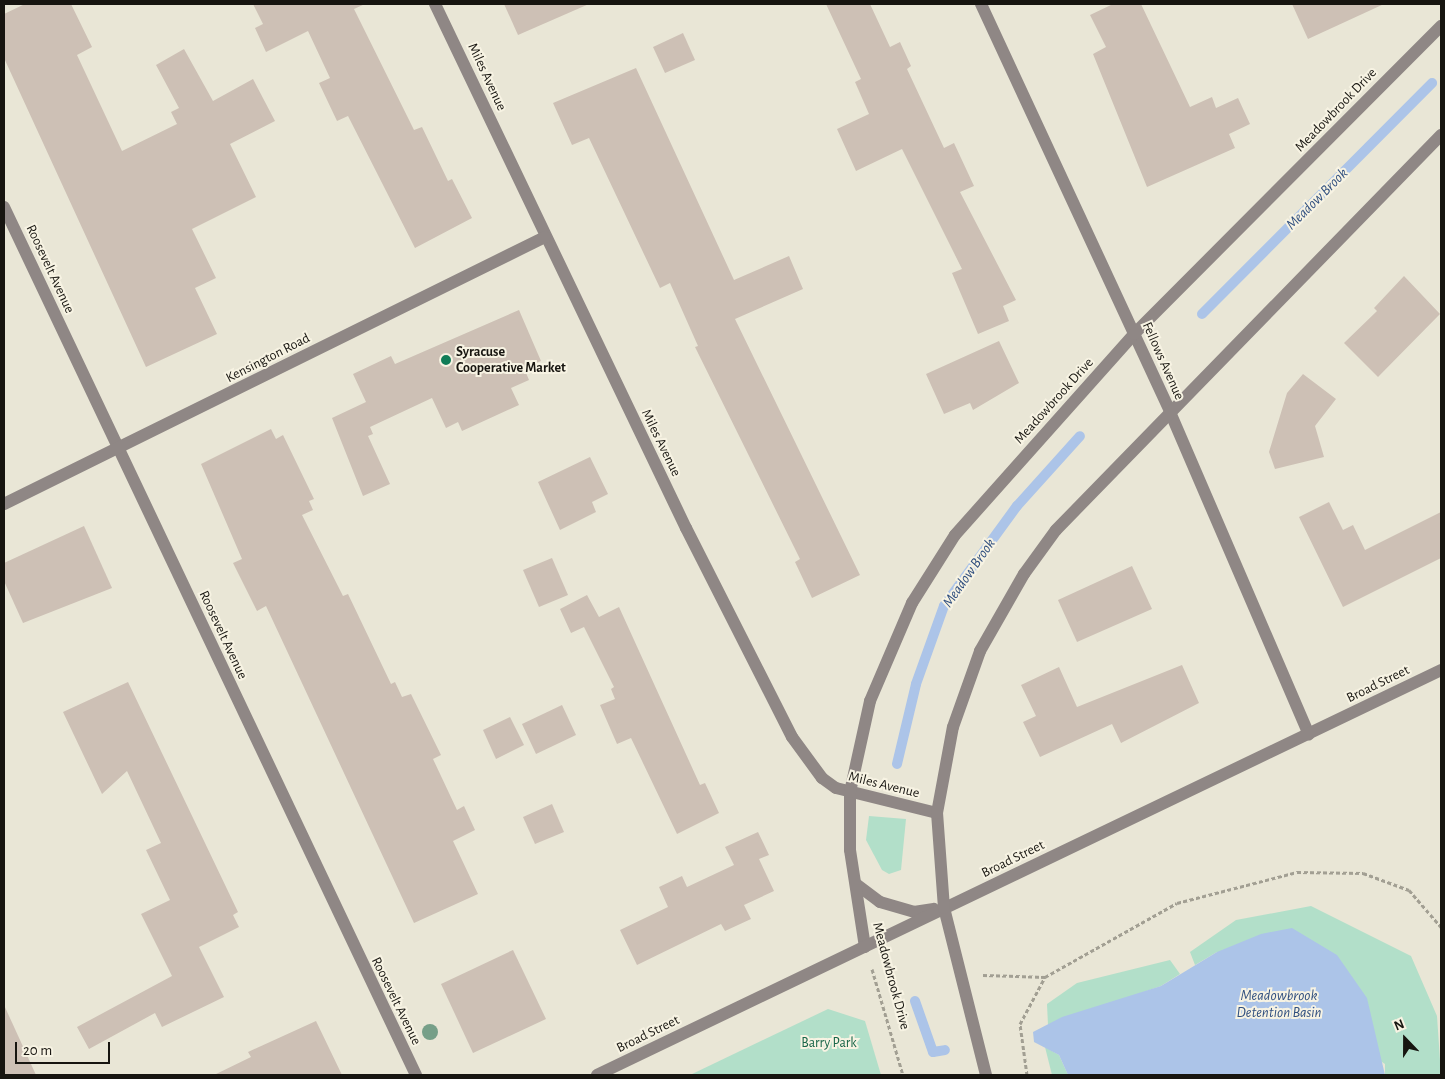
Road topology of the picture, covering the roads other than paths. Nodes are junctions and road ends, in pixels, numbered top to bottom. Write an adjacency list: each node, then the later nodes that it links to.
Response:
1 (435, 4): 6 (street, Miles Avenue)
2 (981, 4): 7 (street, Fellows Avenue)
3 (1441, 26): 7 (street, Meadowbrook Drive)
4 (1441, 135): 8 (street)
5 (4, 206): 9 (street, Roosevelt Avenue)
6 (545, 237): 9 (street, Kensington Road); 13 (street, Miles Avenue)
7 (1134, 334): 8 (street, Fellows Avenue); 13 (street, Meadowbrook Drive)
8 (1170, 412): 12 (street, Fellows Avenue); 14 (street)
9 (119, 450): 10 (street, Kensington Road); 18 (street, Roosevelt Avenue)
10 (4, 504)
11 (1441, 670): 12 (street, Broad Street)
12 (1309, 734): 16 (street, Broad Street)
13 (850, 792): 14 (street, Miles Avenue); 15 (street, Meadowbrook Drive)
14 (937, 813): 16 (street)
15 (856, 884): 16 (street, Meadowbrook Drive); 17 (street, Meadowbrook Drive)
16 (944, 908): 17 (street, Broad Street); 20 (street)
17 (865, 947): 19 (street, Broad Street)
18 (416, 1075)
19 (597, 1075)
20 (986, 1075)

